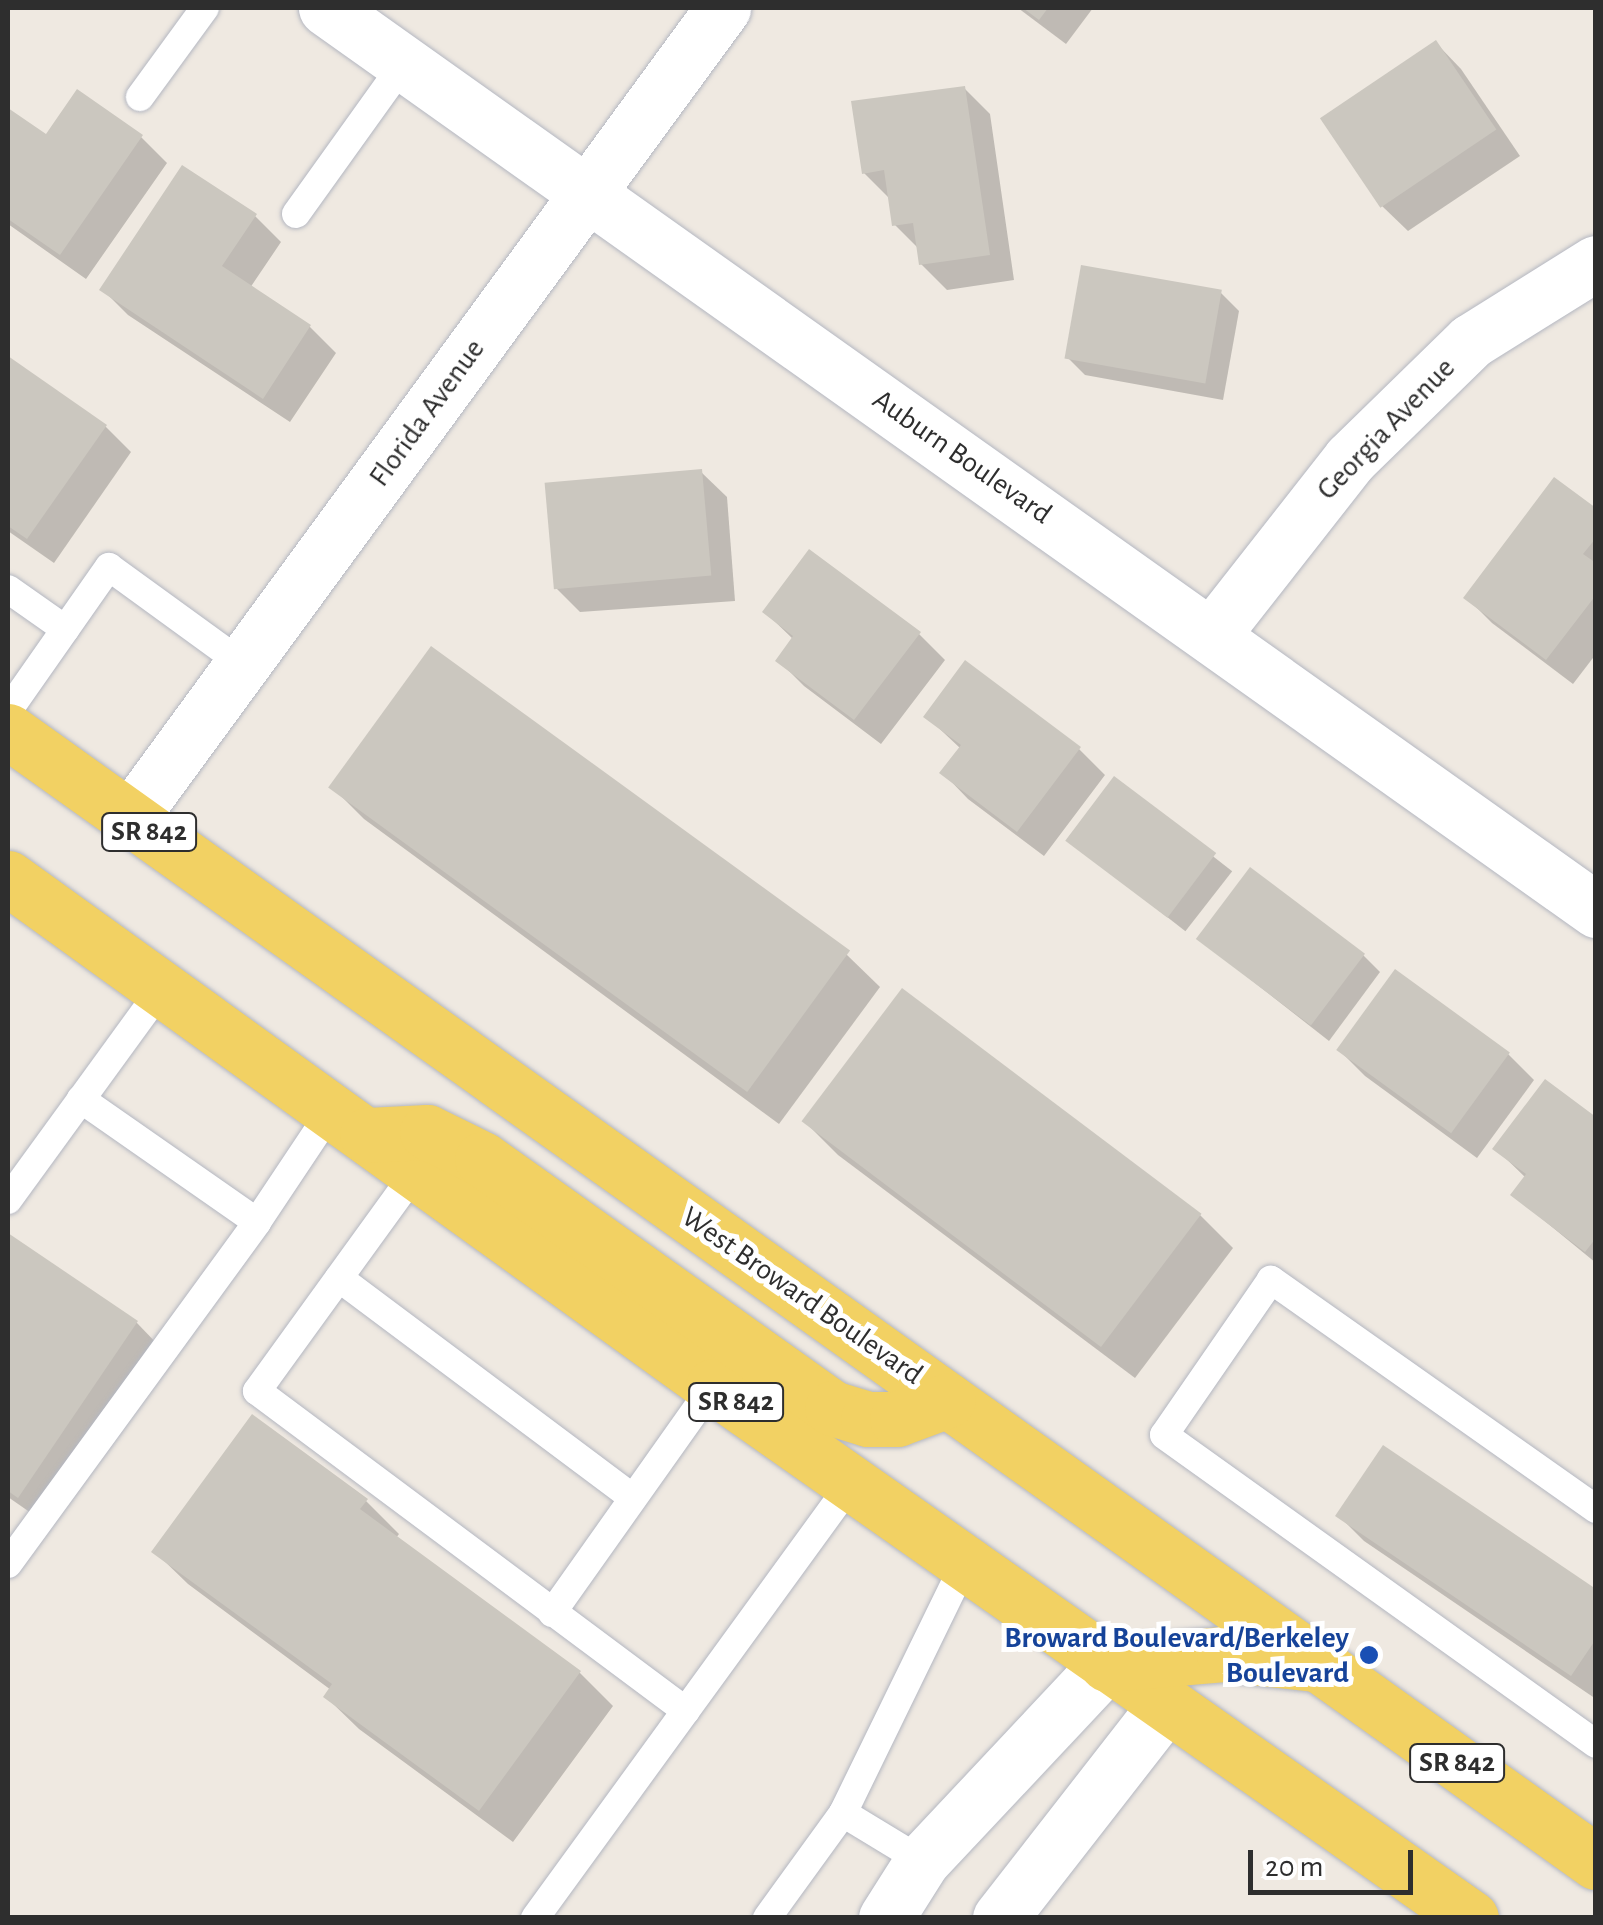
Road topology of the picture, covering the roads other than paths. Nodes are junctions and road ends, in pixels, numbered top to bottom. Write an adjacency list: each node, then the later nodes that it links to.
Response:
1 (205, 8): 5 (lane)
2 (326, 8): 4 (street, Auburn Boulevard)
3 (723, 8): 6 (street, Florida Avenue)
4 (404, 63): 6 (street, Auburn Boulevard); 7 (lane)
5 (140, 97)
6 (588, 190): 11 (street, Auburn Boulevard); 12 (street, Florida Avenue)
7 (296, 214)
8 (1596, 264): 11 (street, Georgia Avenue)
9 (8, 589): 10 (lane)
10 (65, 629): 12 (lane); 13 (lane)
11 (1212, 635): 17 (street, Auburn Boulevard)
12 (244, 665): 15 (street, Florida Avenue)
13 (8, 711)
14 (8, 731): 15 (main road, West Broward Boulevard / SR 842)
15 (130, 818): 26 (main road, West Broward Boulevard / SR 842)
16 (8, 878): 18 (main road, SR 842)
17 (1596, 910)
18 (162, 988): 19 (lane); 20 (main road, SR 842)
19 (81, 1099): 22 (lane); 23 (lane)
20 (349, 1123): 21 (main road, SR 842); 23 (lane); 26 (main road)
21 (417, 1170): 24 (lane); 25 (main road, SR 842)
22 (8, 1200)
23 (256, 1222): 31 (lane)
24 (339, 1278): 28 (lane); 32 (lane)
25 (712, 1386): 27 (main road, SR 842); 28 (lane)
26 (948, 1400): 34 (main road, West Broward Boulevard / SR 842)
27 (852, 1482): 30 (main road, SR 842); 36 (lane)
28 (634, 1498): 32 (lane)
29 (1596, 1509): 37 (lane)
30 (965, 1563): 33 (main road, SR 842); 38 (lane)
31 (8, 1564)
32 (552, 1613): 36 (lane)
33 (1108, 1664): 34 (main road); 35 (main road, SR 842); 39 (street)
34 (1319, 1665): 40 (main road, West Broward Boulevard / SR 842)
35 (1166, 1705): 41 (main road, SR 842); 45 (street)
36 (686, 1711): 42 (lane)
37 (1596, 1744)
38 (842, 1813): 39 (lane); 43 (lane)
39 (922, 1861): 44 (street)
40 (1596, 1862)
41 (1463, 1915)
42 (536, 1918)
43 (767, 1918)
44 (886, 1918)
45 (1000, 1918)

